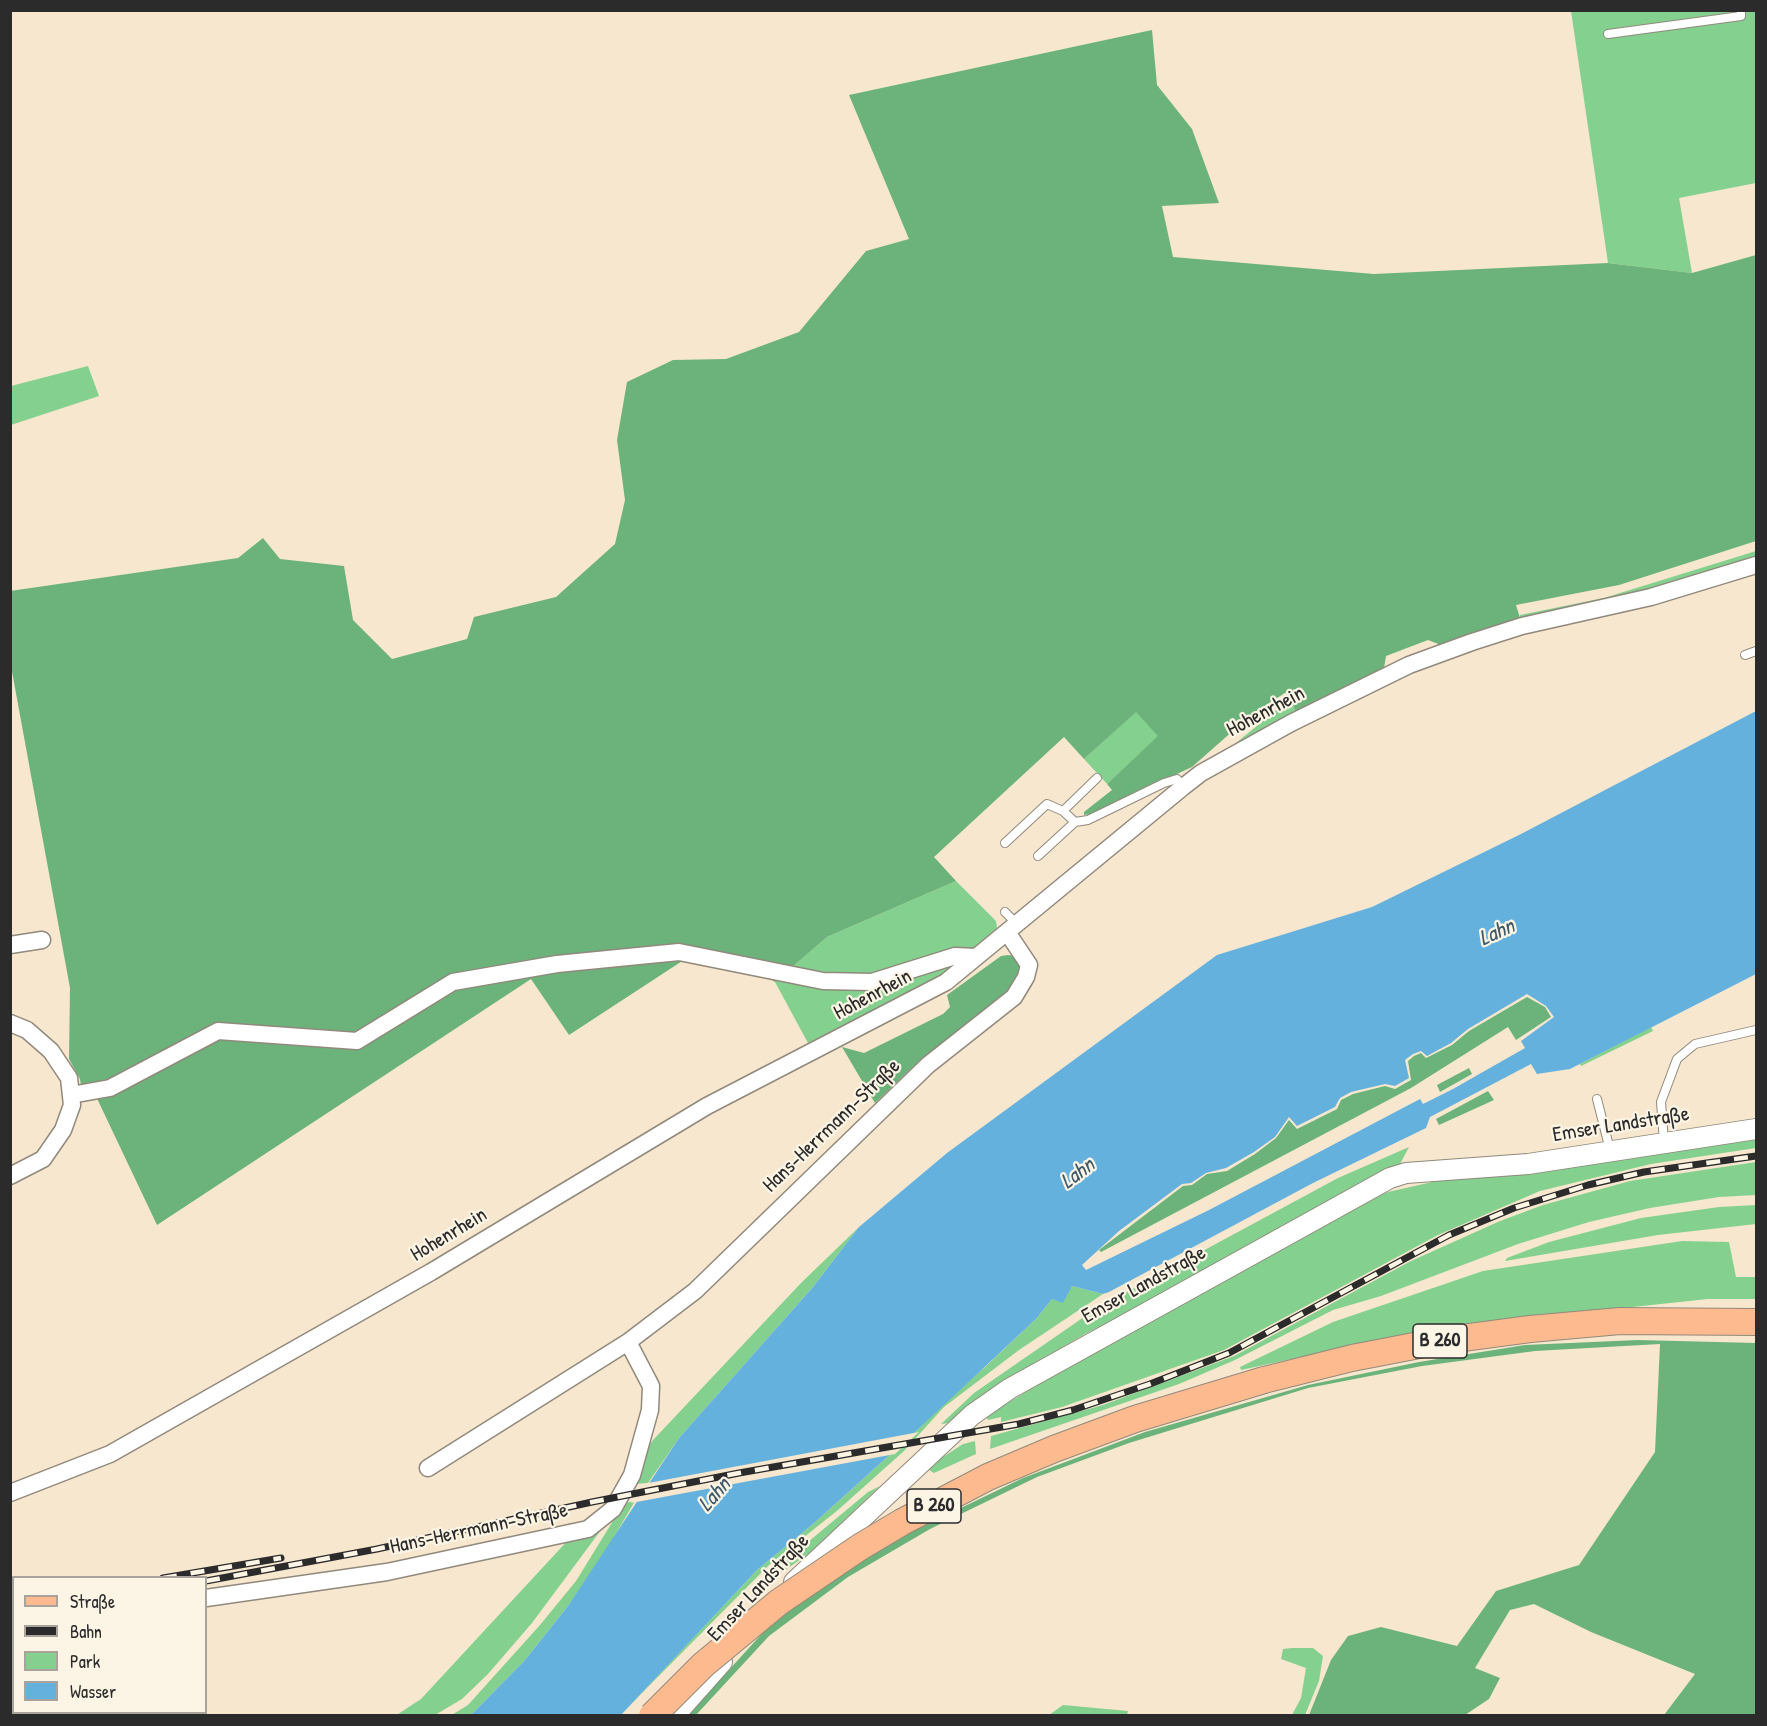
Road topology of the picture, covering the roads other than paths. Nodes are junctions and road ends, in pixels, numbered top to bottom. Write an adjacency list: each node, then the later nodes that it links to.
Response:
1 (1741, 10): 2 (lane)
2 (1608, 34)
3 (1756, 565): 7 (street, Hohenrhein)
4 (1756, 651): 5 (lane)
5 (1745, 656)
6 (1097, 778): 8 (lane)
7 (1183, 786): 9 (lane); 12 (street, Hohenrhein)
8 (1063, 811): 9 (lane); 10 (lane)
9 (1075, 822): 11 (lane)
10 (1005, 843)
11 (1038, 856)
12 (1010, 923): 15 (street, Hohenrhein); 25 (street, Hans-Herrmann-Straße)
13 (42, 940): 14 (street)
14 (10, 945)
15 (976, 957): 18 (street); 27 (street, Hohenrhein)
16 (10, 1023): 18 (street)
17 (1756, 1030): 21 (lane)
18 (71, 1095): 23 (street)
19 (1597, 1100): 22 (lane)
20 (1756, 1129): 21 (street, Emser Landstraße)
21 (1664, 1142): 22 (street, Emser Landstraße)
22 (1610, 1150): 30 (street, Emser Landstraße)
23 (10, 1176)
24 (1756, 1322): 29 (main road, B 260, bridge)
25 (628, 1342): 26 (street, Hans-Herrmann-Straße); 28 (street, Hans-Herrmann-Straße)
26 (428, 1468)
27 (10, 1492)
28 (207, 1598)
29 (652, 1716)
30 (674, 1716)

